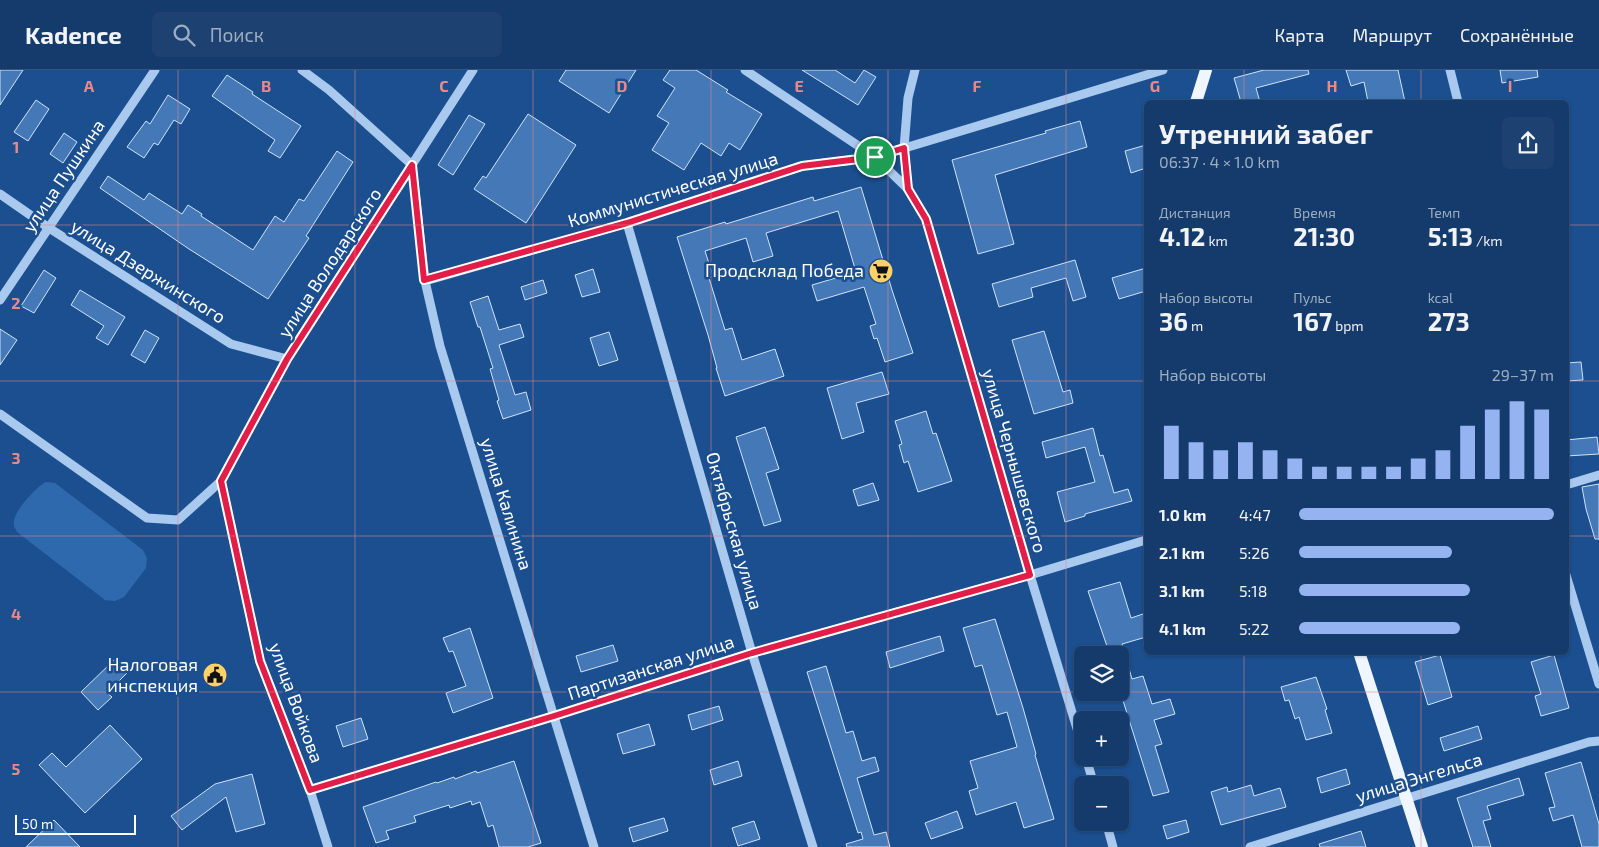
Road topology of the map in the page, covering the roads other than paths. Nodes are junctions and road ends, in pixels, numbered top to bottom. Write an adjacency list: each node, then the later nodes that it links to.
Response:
1 (155, 70): 17 (street, улица Пушкина)
2 (302, 70): 13 (street)
3 (473, 70): 13 (street, улица Володарского)
4 (745, 70): 12 (street)
5 (915, 70): 11 (street)
6 (1163, 70): 11 (street, Коммунистическая улица)
7 (1206, 70): 9 (main road)
8 (1450, 70): 10 (street)
9 (1197, 100)
10 (1458, 100)
11 (904, 148): 12 (street, Коммунистическая улица); 14 (street)
12 (875, 157): 14 (street); 16 (street, Коммунистическая улица)
13 (412, 165): 18 (street, улица Калинина); 20 (street, улица Володарского)
14 (908, 189): 26 (street, улица Чернышевского)
15 (0, 194): 17 (street, улица Дзержинского)
16 (627, 223): 18 (street, Коммунистическая улица); 28 (street, Октябрьская улица)
17 (49, 228): 19 (street, улица Пушкина); 20 (street, улица Дзержинского)
18 (424, 280): 31 (street, улица Калинина)
19 (0, 300)
20 (287, 359): 23 (street, улица Володарского)
21 (0, 414): 23 (street, улица Володарского)
22 (1599, 475): 24 (street)
23 (221, 481): 34 (street, улица Войкова)
24 (1569, 484)
25 (1144, 541): 26 (street, Партизанская улица)
26 (1030, 575): 28 (street, Партизанская улица); 32 (street, улица Чернышевского)
27 (1569, 585): 30 (street)
28 (752, 653): 31 (street, Партизанская улица); 39 (street, Октябрьская улица)
29 (1359, 655): 35 (main road)
30 (1599, 684)
31 (554, 716): 34 (street, Партизанская улица); 38 (street, улица Калинина)
32 (1074, 719)
33 (1599, 741): 35 (street, улица Энгельса)
34 (310, 790): 37 (street, улица Войкова)
35 (1406, 799): 41 (street, улица Энгельса); 42 (main road)
36 (1109, 831): 40 (street)
37 (328, 847)
38 (594, 847)
39 (813, 847)
40 (1113, 847)
41 (1250, 847)
42 (1422, 847)

